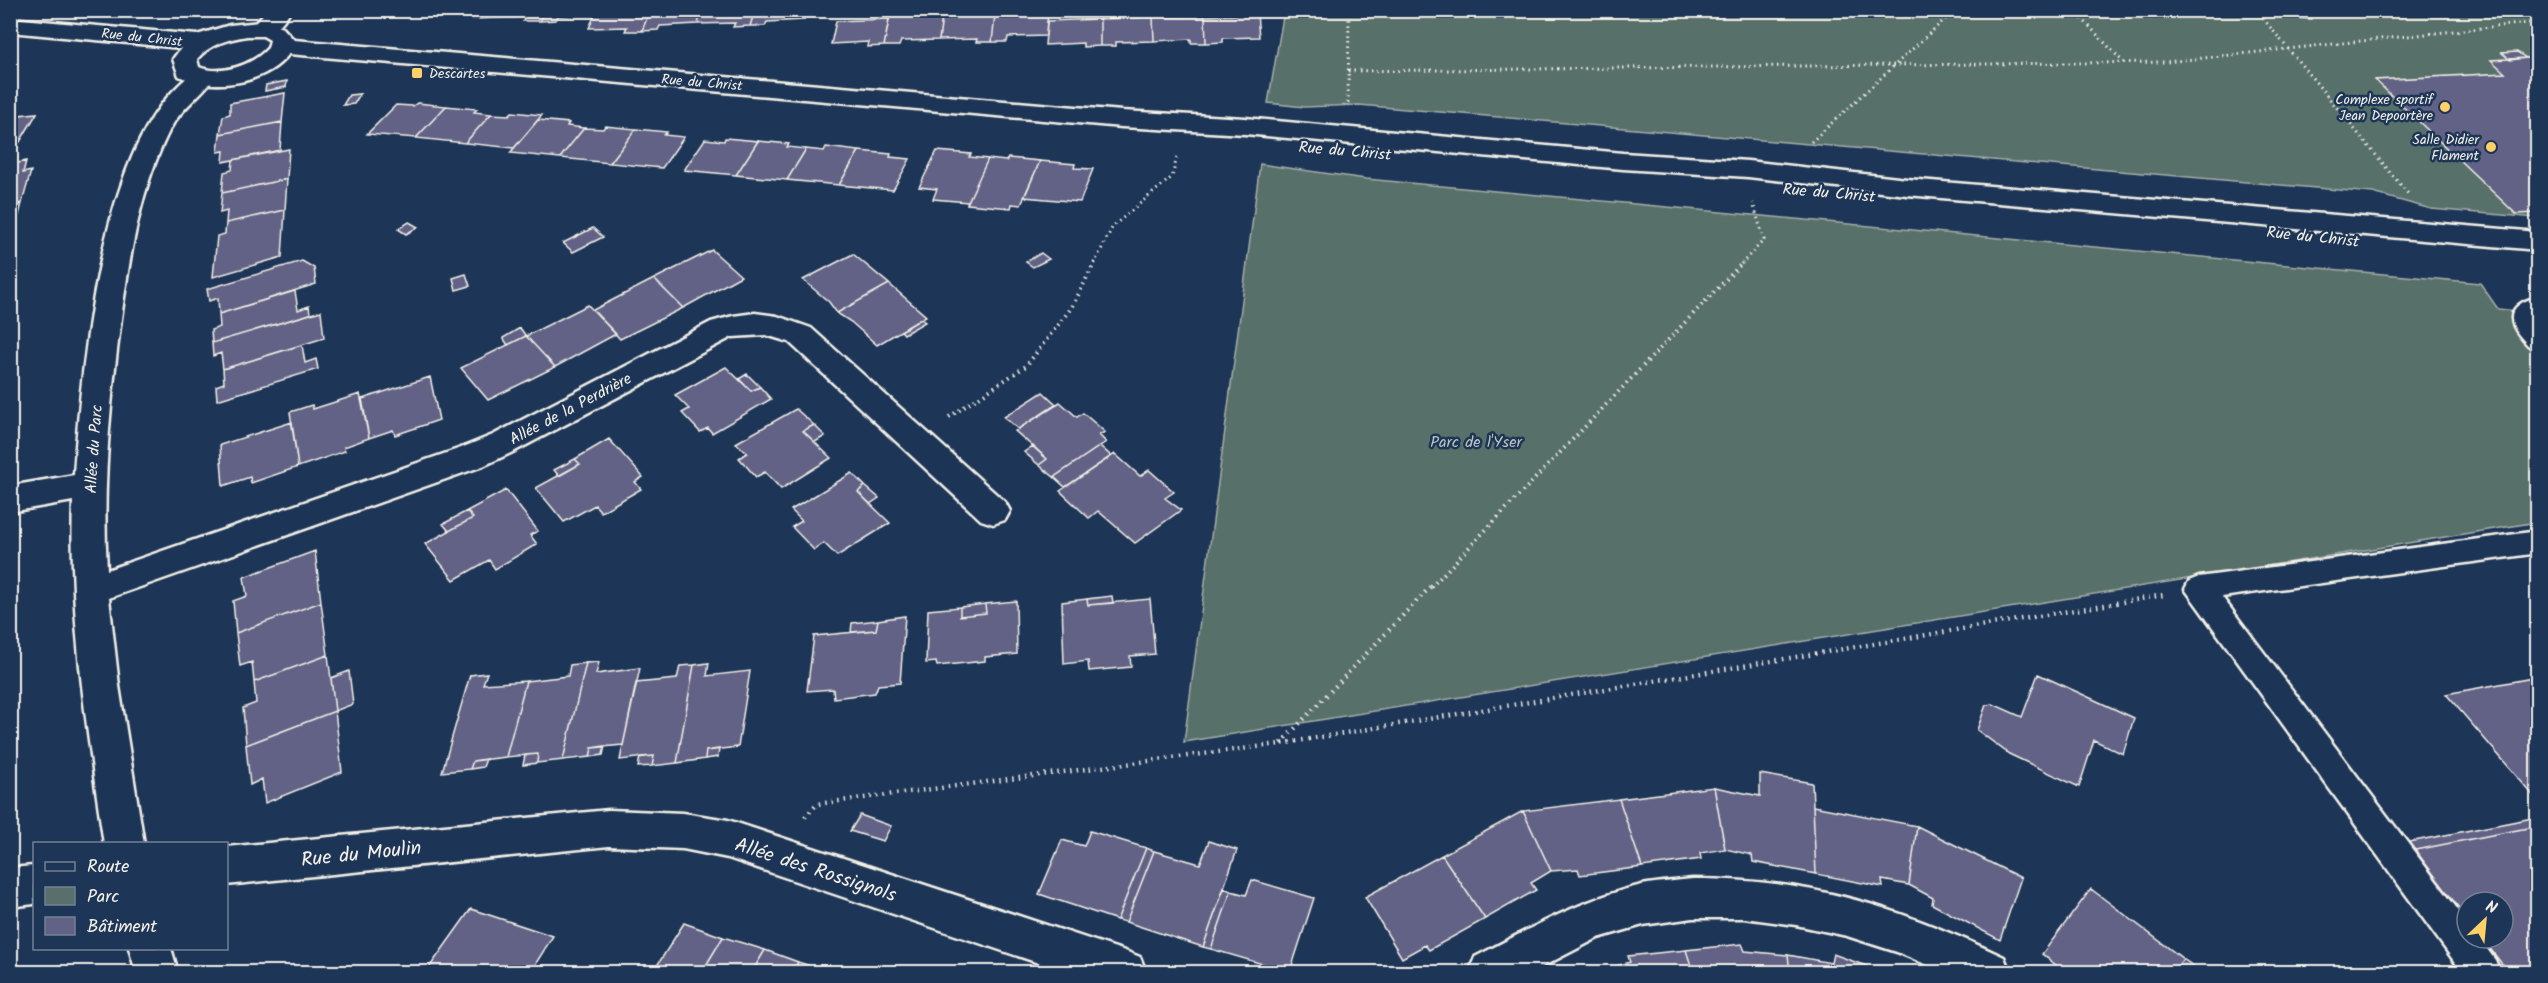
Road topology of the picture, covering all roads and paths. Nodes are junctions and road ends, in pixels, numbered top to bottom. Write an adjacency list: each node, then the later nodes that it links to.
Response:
1 (280, 10): 8 (street)
2 (1349, 10): 14 (path)
3 (1955, 10): 13 (path)
4 (2073, 10): 12 (path)
5 (2256, 10): 11 (path)
6 (2538, 22): 11 (path)
7 (10, 25): 9 (street, Rue du Christ)
8 (262, 28): 9 (street); 10 (street)
9 (202, 43): 15 (street)
10 (282, 46): 15 (street); 17 (street, Rue du Christ)
11 (2289, 50): 12 (path); 21 (path)
12 (2124, 62): 13 (path)
13 (1897, 65): 14 (path); 19 (path)
14 (1348, 71): 16 (path)
15 (202, 77): 27 (street, Allée du Parc)
16 (1348, 105)
17 (1122, 119): 18 (street, Rue du Christ); 21 (street, Rue du Christ)
18 (1183, 132): 20 (street, Rue du Christ); 26 (path)
19 (1804, 148)
20 (1750, 186): 23 (street, Rue du Christ); 33 (path)
21 (2438, 231): 22 (street, Rue du Christ)
22 (2538, 241)
23 (2538, 258)
24 (2538, 305): 25 (lane)
25 (2538, 342)
26 (915, 439): 29 (street, Allée de la Perdrière); 32 (street, Allée de la Perdrière)
27 (90, 485): 28 (street); 32 (street, Allée du Parc)
28 (10, 499)
29 (993, 511)
30 (2538, 542): 31 (lane)
31 (2199, 589): 33 (path); 45 (lane)
32 (90, 590): 35 (street, Allée du Parc)
33 (1280, 744): 36 (path)
34 (496, 839): 36 (street, Allée des Rossignols); 37 (street, Rue du Moulin)
35 (124, 842)
36 (773, 854): 42 (street, Allée des Rossignols)
37 (228, 866)
38 (33, 885): 39 (street)
39 (10, 888)
40 (151, 950): 41 (street)
41 (157, 972)
42 (1125, 972)
43 (1490, 972): 44 (street)
44 (1989, 972)
45 (2483, 972)

